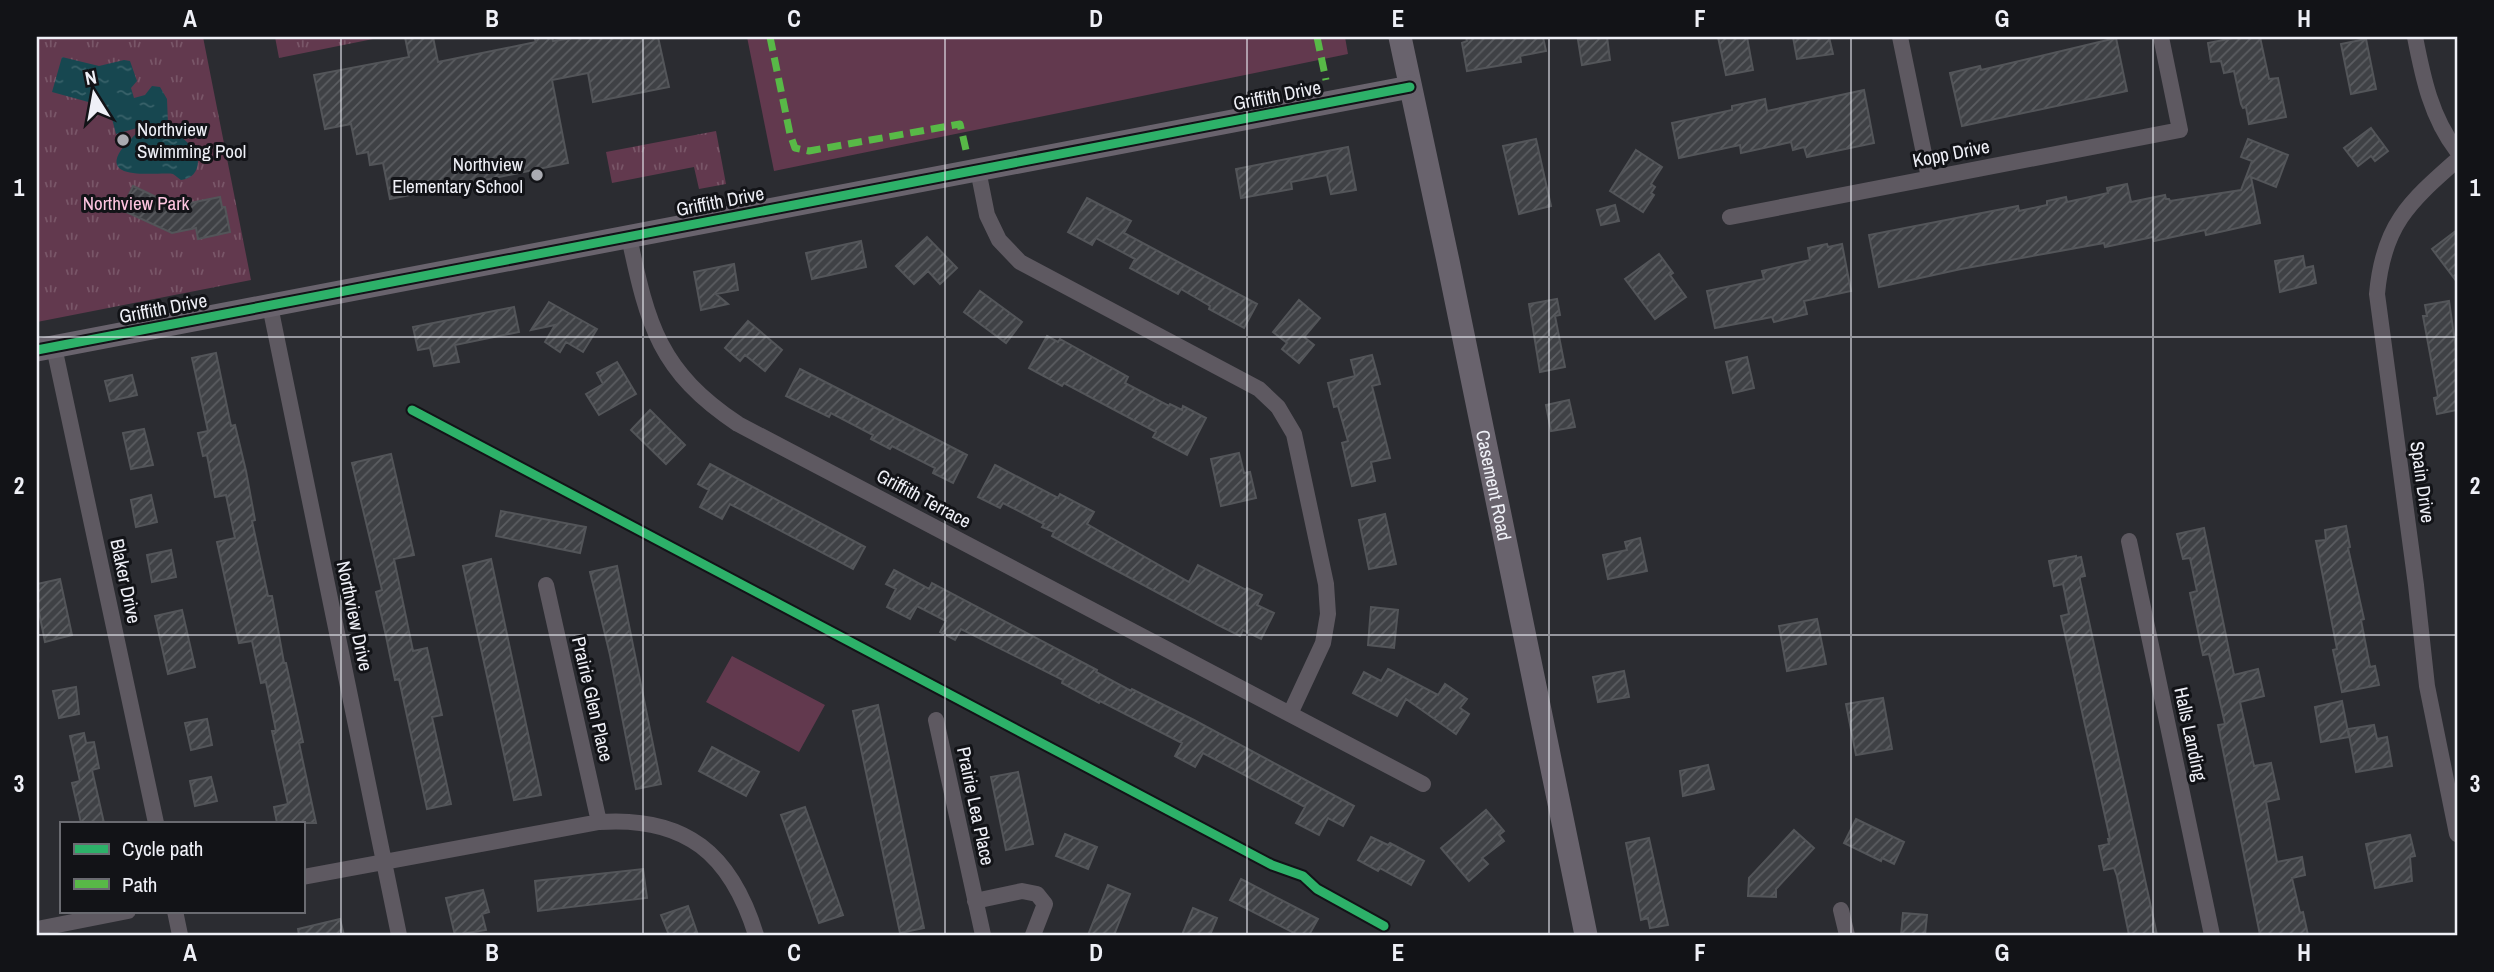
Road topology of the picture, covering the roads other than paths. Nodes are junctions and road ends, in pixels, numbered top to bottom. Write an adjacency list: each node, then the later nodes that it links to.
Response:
1 (1399, 37): 5 (street, Casement Road)
2 (1900, 37): 9 (street)
3 (2161, 37): 9 (street, Kopp Drive)
4 (2416, 37): 6 (street)
5 (1410, 87): 8 (street, Griffith Drive); 34 (street, Casement Road)
6 (2457, 151)
7 (2457, 160): 21 (street, Spain Drive)
8 (978, 170): 11 (street, Griffith Drive); 16 (street)
9 (1929, 178): 10 (street, Kopp Drive)
10 (1730, 217)
11 (629, 237): 12 (street, Griffith Drive); 16 (street, Griffith Terrace)
12 (270, 306): 13 (street, Griffith Drive); 22 (street, Northview Drive)
13 (45, 349): 19 (street, Blaker Drive)
14 (2129, 541): 36 (street, Halls Landing)
15 (546, 586): 20 (street, Prairie Glen Place)
16 (1290, 714): 18 (street, Griffith Terrace)
17 (936, 720): 24 (street, Prairie Lea Place)
18 (1423, 784)
19 (156, 822)
20 (599, 822): 22 (street); 31 (street)
21 (2457, 834)
22 (384, 862): 23 (street); 30 (street, Northview Drive)
23 (304, 877)
24 (975, 901): 32 (street, Prairie Lea Place); 33 (street)
25 (1841, 910): 35 (street)
26 (123, 912): 28 (street)
27 (175, 912): 29 (street)
28 (37, 929)
29 (180, 935)
30 (399, 935)
31 (756, 935)
32 (982, 935)
33 (1033, 935)
34 (1586, 935)
35 (1847, 935)
36 (2213, 935)

